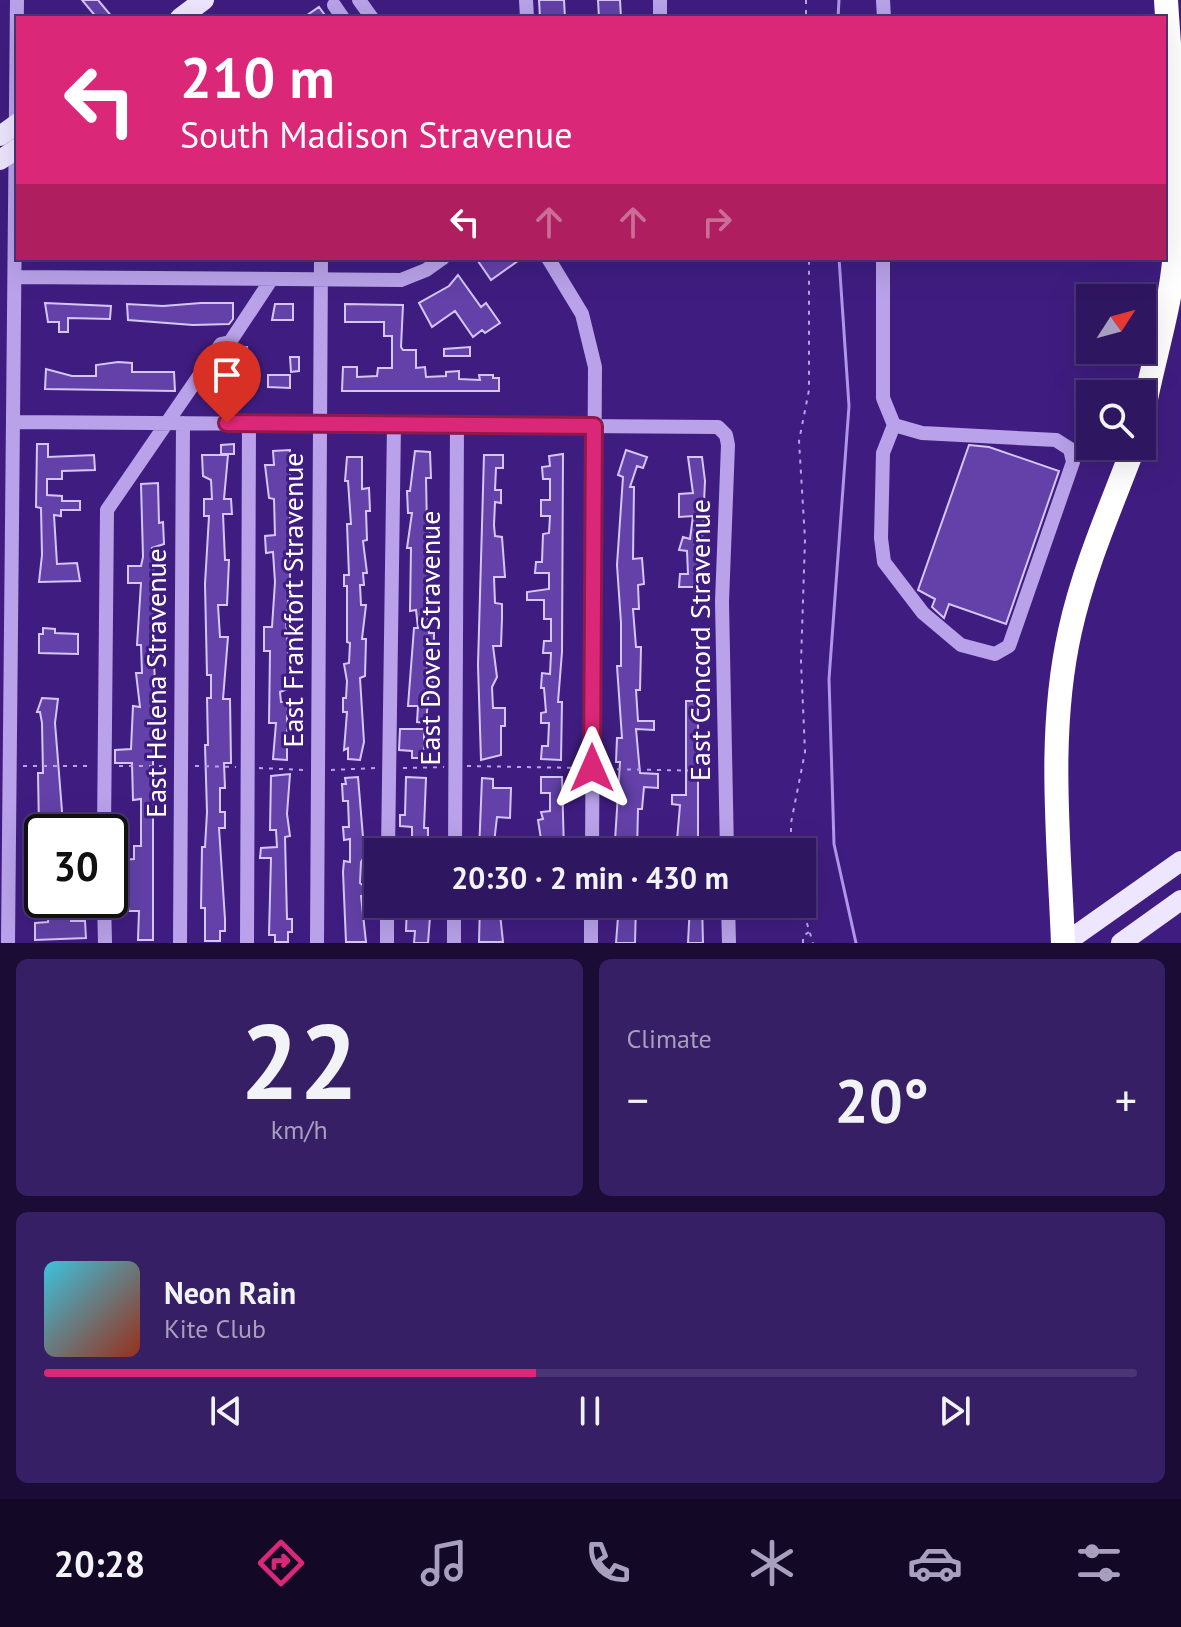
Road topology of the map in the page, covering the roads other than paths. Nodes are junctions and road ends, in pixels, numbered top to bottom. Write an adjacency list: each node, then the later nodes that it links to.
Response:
1 (204, 0): 4 (main road)
2 (1166, 0): 6 (highway)
3 (334, 5): 5 (street)
4 (183, 16)
5 (342, 16)
6 (1166, 45): 20 (highway)
7 (9, 148): 8 (street)
8 (16, 171)
9 (16, 226): 14 (street)
10 (321, 260): 16 (street, East Frankfort Stravenue)
11 (440, 260): 16 (street)
12 (549, 260): 30 (street)
13 (883, 260): 29 (street)
14 (15, 277): 15 (street); 17 (street)
15 (271, 280): 16 (street); 23 (street)
16 (321, 280): 26 (street, East Frankfort Stravenue)
17 (8, 320): 19 (street)
18 (1181, 324): 21 (highway)
19 (8, 352): 22 (street)
20 (1152, 380)
21 (1156, 389)
22 (14, 422): 23 (street); 32 (street)
23 (164, 423): 24 (street); 33 (street)
24 (183, 423): 25 (street); 47 (street, East Helena Stravenue)
25 (249, 423): 26 (street); 48 (street)
26 (320, 423): 27 (street); 49 (street, East Frankfort Stravenue)
27 (394, 424): 28 (street); 34 (street)
28 (457, 425): 30 (street); 35 (street, East Dover Stravenue)
29 (894, 425): 29 (street)
30 (594, 426): 36 (street); 37 (street, East Concord Stravenue)
31 (1129, 460): 54 (highway)
32 (6, 570): 45 (street)
33 (105, 814)
34 (388, 838)
35 (455, 838)
36 (592, 838)
37 (727, 838)
38 (1181, 861): 54 (main road)
39 (1181, 900): 55 (main road)
40 (104, 918): 46 (street)
41 (387, 918): 50 (street)
42 (454, 918): 51 (street)
43 (591, 918): 52 (street)
44 (728, 918): 53 (street)
45 (8, 943)
46 (105, 943)
47 (180, 943)
48 (247, 943)
49 (317, 943)
50 (387, 943)
51 (454, 943)
52 (591, 943)
53 (729, 943)
54 (1064, 943)
55 (1121, 943)

